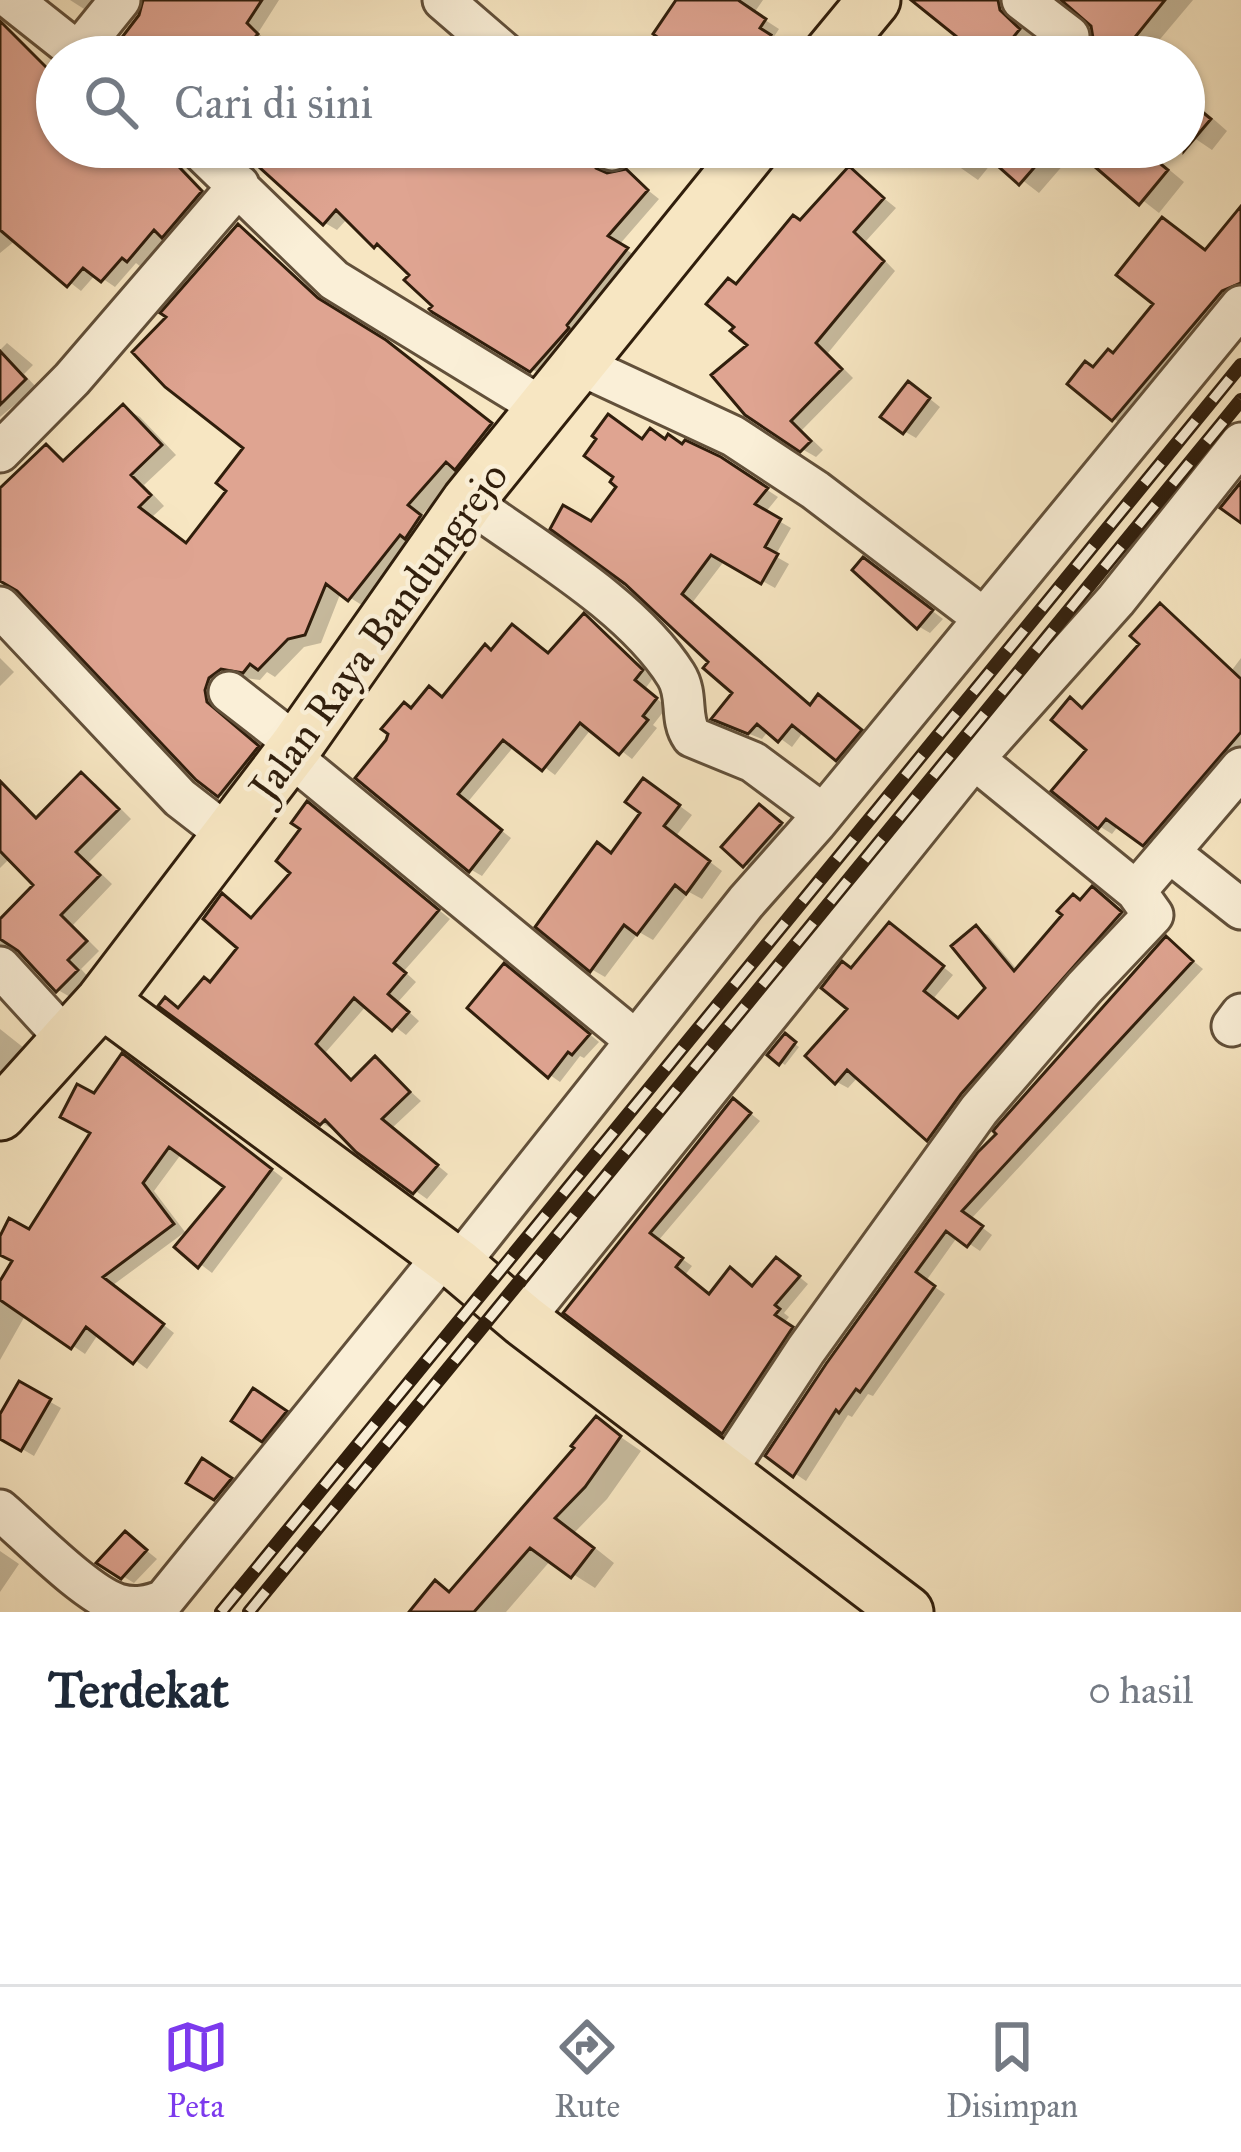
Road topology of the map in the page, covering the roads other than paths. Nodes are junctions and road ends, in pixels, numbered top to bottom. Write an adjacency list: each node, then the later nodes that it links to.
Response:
1 (12, 0): 6 (street)
2 (120, 0): 7 (street)
3 (443, 0): 8 (street)
4 (874, 0): 9 (main road)
5 (1022, 0): 10 (street)
6 (58, 36)
7 (94, 36)
8 (485, 36)
9 (844, 36)
10 (1069, 36)
11 (221, 168): 13 (street)
12 (737, 168): 15 (main road, Jalan Raya Bandungrejo)
13 (239, 184): 16 (street); 18 (street)
14 (1241, 306): 21 (street)
15 (578, 364): 16 (main road, Jalan Raya Bandungrejo); 21 (street)
16 (543, 408): 19 (main road, Jalan Raya Bandungrejo)
17 (1241, 443): 24 (street)
18 (0, 452)
19 (468, 501): 23 (main road, Jalan Raya Bandungrejo); 26 (street)
20 (0, 607): 27 (street)
21 (982, 617): 26 (street)
22 (229, 692): 23 (street)
23 (293, 750): 27 (main road, Jalan Raya Bandungrejo); 34 (street)
24 (974, 758): 29 (street); 37 (street)
25 (1241, 768): 28 (street)
26 (824, 814): 34 (street)
27 (230, 836): 32 (main road, Jalan Raya Bandungrejo)
28 (1169, 852): 29 (street); 30 (street)
29 (1136, 891): 38 (street)
30 (1241, 909)
31 (0, 967): 33 (street)
32 (102, 1000): 33 (main road, Jalan Raya Bandungrejo); 36 (main road)
33 (67, 1040): 35 (main road, Jalan Raya Bandungrejo)
34 (635, 1040): 36 (street)
35 (0, 1114)
36 (451, 1260): 37 (main road); 39 (street)
37 (523, 1320): 38 (main road)
38 (725, 1473): 40 (main road)
39 (0, 1510)
40 (907, 1612)

